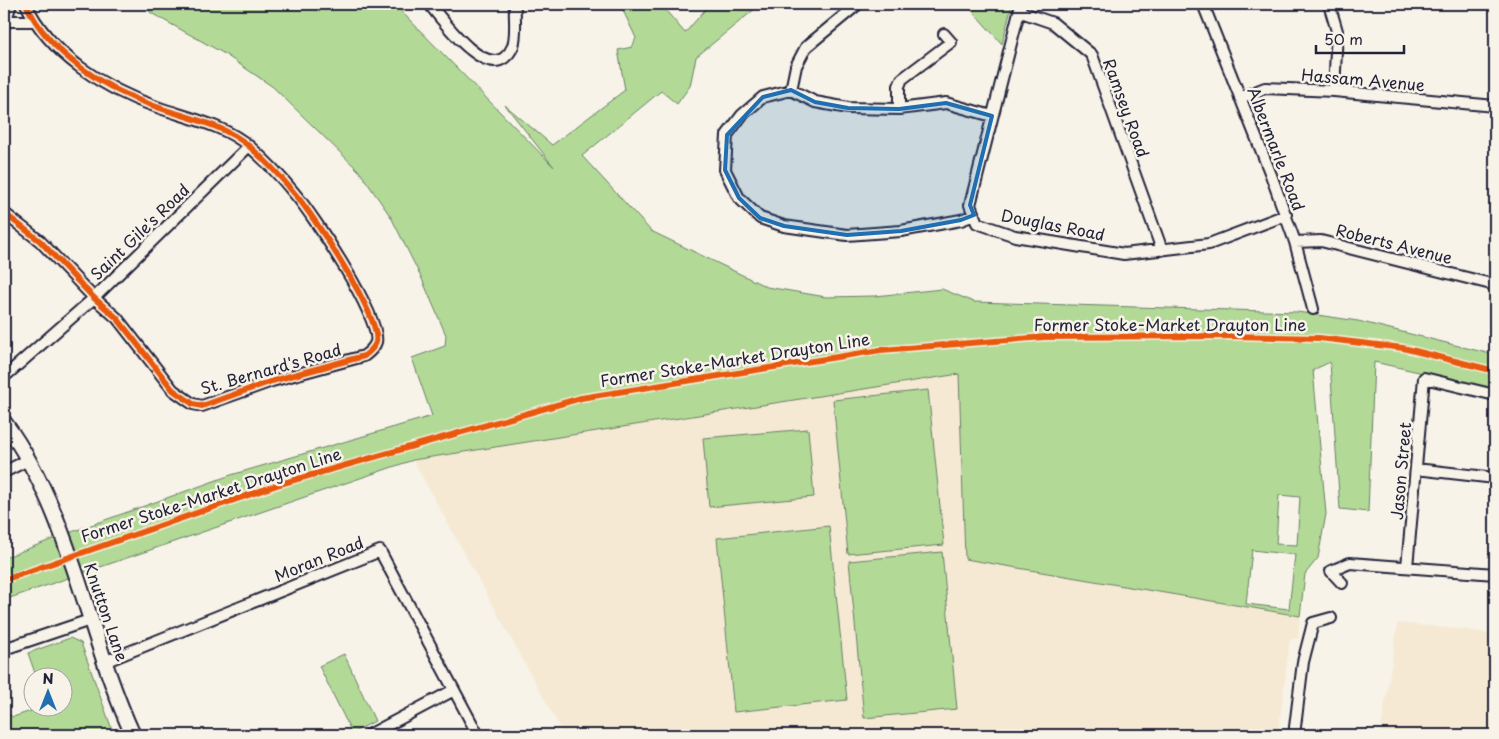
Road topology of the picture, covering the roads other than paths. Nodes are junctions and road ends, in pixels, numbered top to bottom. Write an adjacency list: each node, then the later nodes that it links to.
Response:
1 (11, 4): 10 (street)
2 (26, 4): 9 (street, St. Bernard's Road)
3 (429, 4): 4 (street)
4 (515, 4)
5 (858, 4): 12 (street)
6 (1202, 4): 14 (street, Albermarle Road)
7 (1329, 4): 13 (street)
8 (1021, 8): 18 (street); 24 (street, Ramsey Road)
9 (35, 21): 10 (street); 19 (street, St. Bernard's Road)
10 (5, 24)
11 (944, 34): 16 (street)
12 (791, 90): 16 (street); 21 (street)
13 (1334, 91): 14 (street, Hassam Avenue); 15 (street, Hassam Avenue)
14 (1240, 98): 22 (street, Albermarle Road)
15 (1491, 106): 17 (street, Hassam Avenue)
16 (899, 108): 18 (street)
17 (1495, 112)
18 (992, 116): 21 (street)
19 (249, 146): 26 (street, Saint Gile's Road); 26 (street, St. Bernard's Road)
20 (4, 213): 26 (street, St. Bernard's Road)
21 (974, 215): 24 (street, Douglas Road)
22 (1286, 215): 23 (street, Albermarle Road); 24 (street, Douglas Road)
23 (1295, 242): 25 (street, Roberts Avenue); 27 (street, Albermarle Road)
24 (1162, 250)
25 (1492, 282)
26 (94, 298): 28 (street, Saint Gile's Road)
27 (1313, 309)
28 (4, 376)
29 (1495, 395): 32 (street, Jason Street)
30 (4, 422): 31 (main road, Knutton Lane)
31 (28, 460): 33 (street); 39 (main road, Knutton Lane)
32 (1416, 469): 34 (street); 35 (street, Jason Street)
33 (4, 472)
34 (1495, 478)
35 (1407, 567): 36 (street); 37 (street)
36 (1495, 574)
37 (1342, 583)
38 (1331, 618): 46 (street)
39 (90, 620): 40 (street); 41 (main road, Knutton Lane)
40 (4, 648)
41 (104, 662): 42 (street, Moran Road); 43 (main road, Knutton Lane)
42 (454, 690): 44 (street); 45 (street, Moran Road)
43 (133, 735)
44 (369, 735)
45 (478, 735)
46 (1294, 735)

